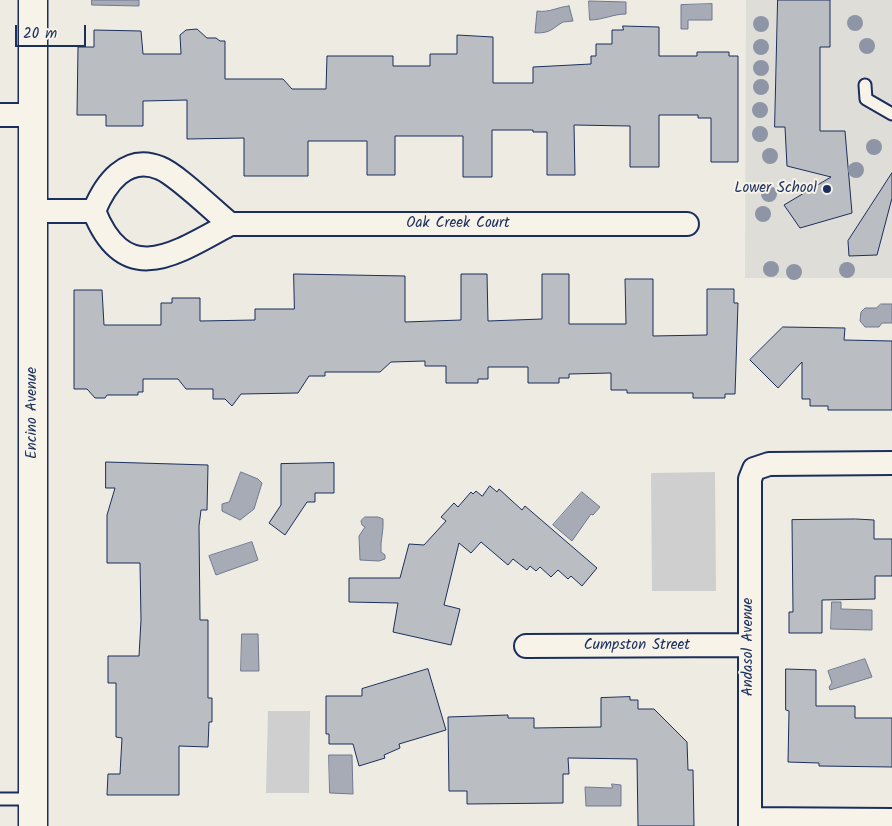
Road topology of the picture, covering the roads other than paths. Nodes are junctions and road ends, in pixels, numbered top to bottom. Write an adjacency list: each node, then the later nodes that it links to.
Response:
1 (33, 0): 5 (street, Encino Avenue)
2 (865, 84): 3 (lane)
3 (892, 114)
4 (0, 115): 5 (street)
5 (33, 115): 6 (street, Encino Avenue)
6 (33, 211): 7 (street); 14 (street, Encino Avenue)
7 (94, 211): 8 (street, Oak Creek Court); 8 (street)
8 (230, 224): 9 (street, Oak Creek Court)
9 (687, 224)
10 (892, 463): 11 (street, Andasol Avenue)
11 (748, 645): 12 (street, Cumpston Street); 16 (street, Andasol Avenue)
12 (526, 646)
13 (0, 799): 14 (lane)
14 (33, 799): 17 (street, Encino Avenue)
15 (892, 820): 16 (street)
16 (750, 823)
17 (33, 826)

